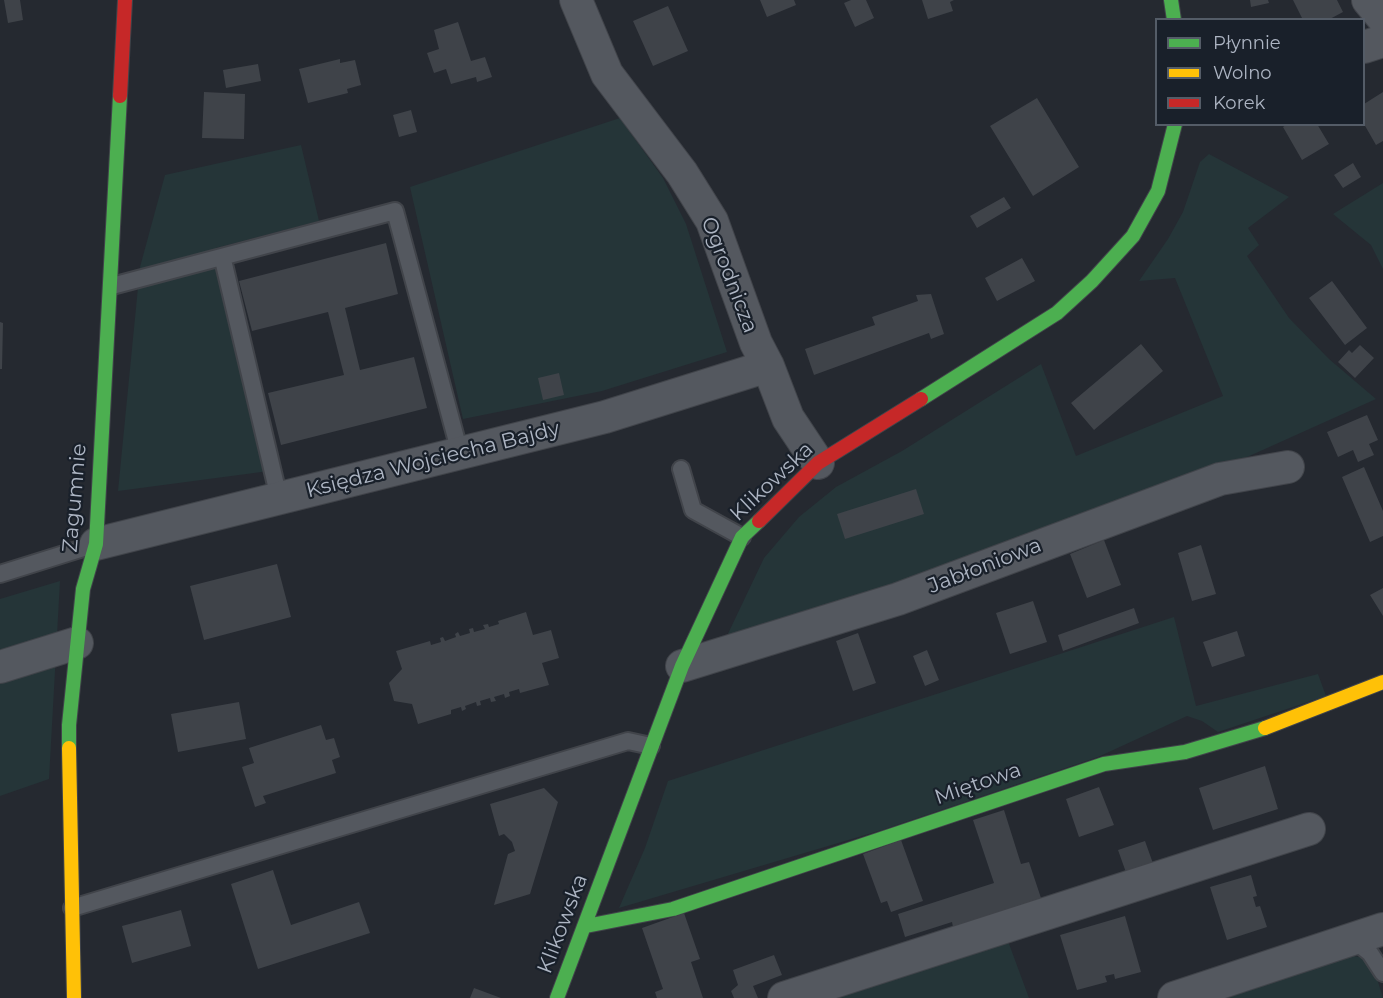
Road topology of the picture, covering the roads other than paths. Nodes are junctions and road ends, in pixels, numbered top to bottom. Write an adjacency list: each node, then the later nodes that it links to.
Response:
1 (125, 0): 11 (street, Zagumnie)
2 (576, 0): 12 (street, Ogrodnicza)
3 (1171, 0): 5 (street)
4 (1368, 0): 6 (street)
5 (1174, 18)
6 (1383, 18)
7 (1383, 41): 8 (street)
8 (1365, 47)
9 (1174, 126): 14 (street, Klikowska)
10 (224, 264): 17 (lane)
11 (112, 286): 13 (lane); 19 (street, Zagumnie)
12 (768, 366): 13 (street, Księdza Wojciecha Bajdy); 14 (street, Ogrodnicza)
13 (460, 453): 17 (street, Księdza Wojciecha Bajdy)
14 (818, 463): 18 (street, Klikowska)
15 (1288, 467): 22 (street, Jabłoniowa)
16 (681, 469): 18 (lane)
17 (279, 498): 19 (street, Księdza Wojciecha Bajdy)
18 (742, 537): 22 (street, Klikowska)
19 (96, 544): 20 (lane); 21 (street, Zagumnie)
20 (0, 574)
21 (77, 643): 23 (street); 27 (street, Zagumnie)
22 (682, 666): 25 (street, Klikowska)
23 (0, 667)
24 (1383, 682): 28 (street, Miętowa)
25 (651, 746): 27 (lane); 28 (street, Klikowska)
26 (1309, 829): 34 (street)
27 (72, 908): 32 (street, Zagumnie)
28 (586, 926): 33 (street, Klikowska)
29 (1383, 929): 30 (street)
30 (1354, 940): 31 (lane); 35 (street)
31 (1383, 972)
32 (74, 998)
33 (557, 998)
34 (784, 998)
35 (1174, 998)

